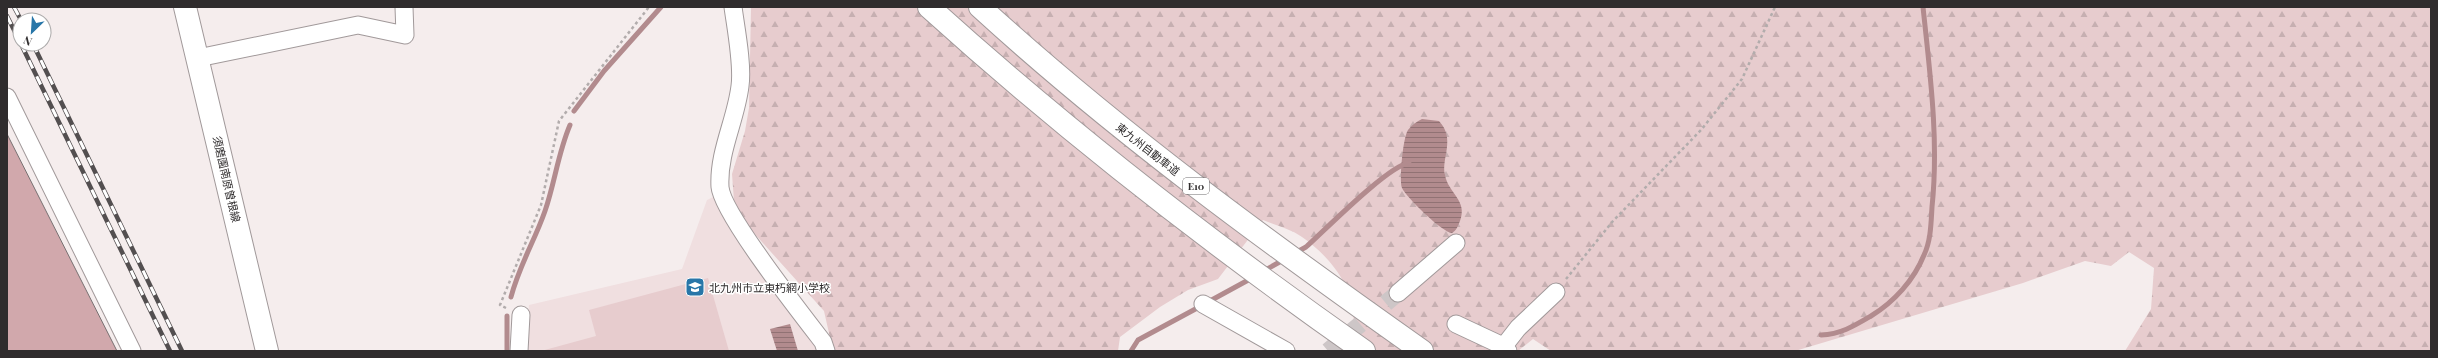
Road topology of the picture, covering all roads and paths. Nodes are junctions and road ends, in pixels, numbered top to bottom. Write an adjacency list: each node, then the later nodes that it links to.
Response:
1 (186, 7): 8 (main road, 須磨園南原曽根線)
2 (404, 7): 8 (street)
3 (649, 7): 14 (path)
4 (733, 7): 20 (street)
5 (929, 7): 22 (main road)
6 (980, 7): 23 (main road, 東九州自動車道 / E10)
7 (1774, 7): 11 (path)
8 (198, 58): 18 (main road, 須磨園南原曽根線)
9 (7, 97): 17 (street)
10 (1456, 243): 12 (street)
11 (1556, 292): 16 (street)
12 (1398, 293)
13 (1203, 304): 21 (street)
14 (521, 315): 19 (street)
15 (1456, 324): 16 (street)
16 (1504, 349)
17 (132, 351)
18 (267, 351)
19 (519, 351)
20 (826, 351)
21 (1286, 351)
22 (1364, 351)
23 (1422, 351)

